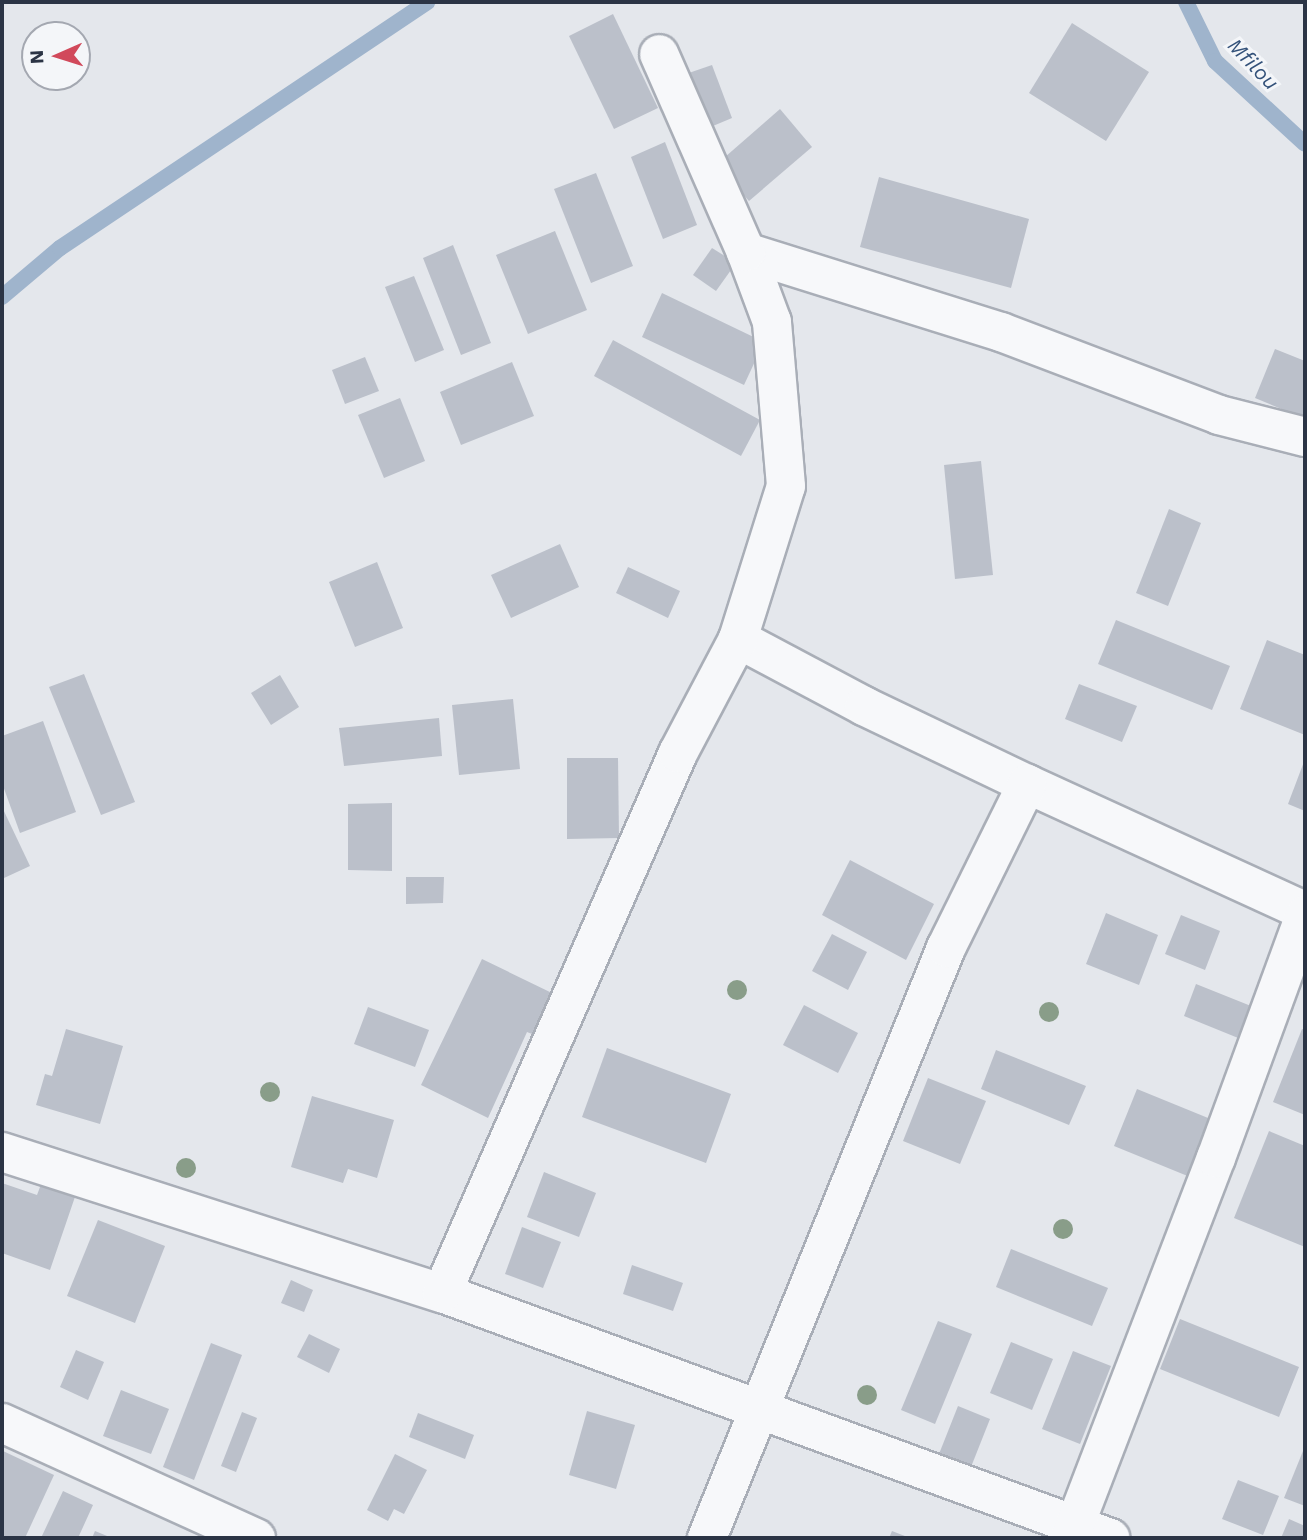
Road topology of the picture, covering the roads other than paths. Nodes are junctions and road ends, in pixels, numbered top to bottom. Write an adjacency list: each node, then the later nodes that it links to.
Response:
1 (659, 54): 2 (street)
2 (746, 253): 3 (street); 4 (street)
3 (1305, 437)
4 (738, 639): 5 (street); 8 (street)
5 (1027, 784): 6 (street); 9 (street)
6 (1305, 913): 11 (street)
7 (2, 1152): 8 (street)
8 (442, 1293): 9 (street)
9 (758, 1411): 11 (street); 13 (street)
10 (2, 1423): 12 (street)
11 (1072, 1532): 14 (street)
12 (256, 1538)
13 (707, 1538)
14 (1110, 1538)

